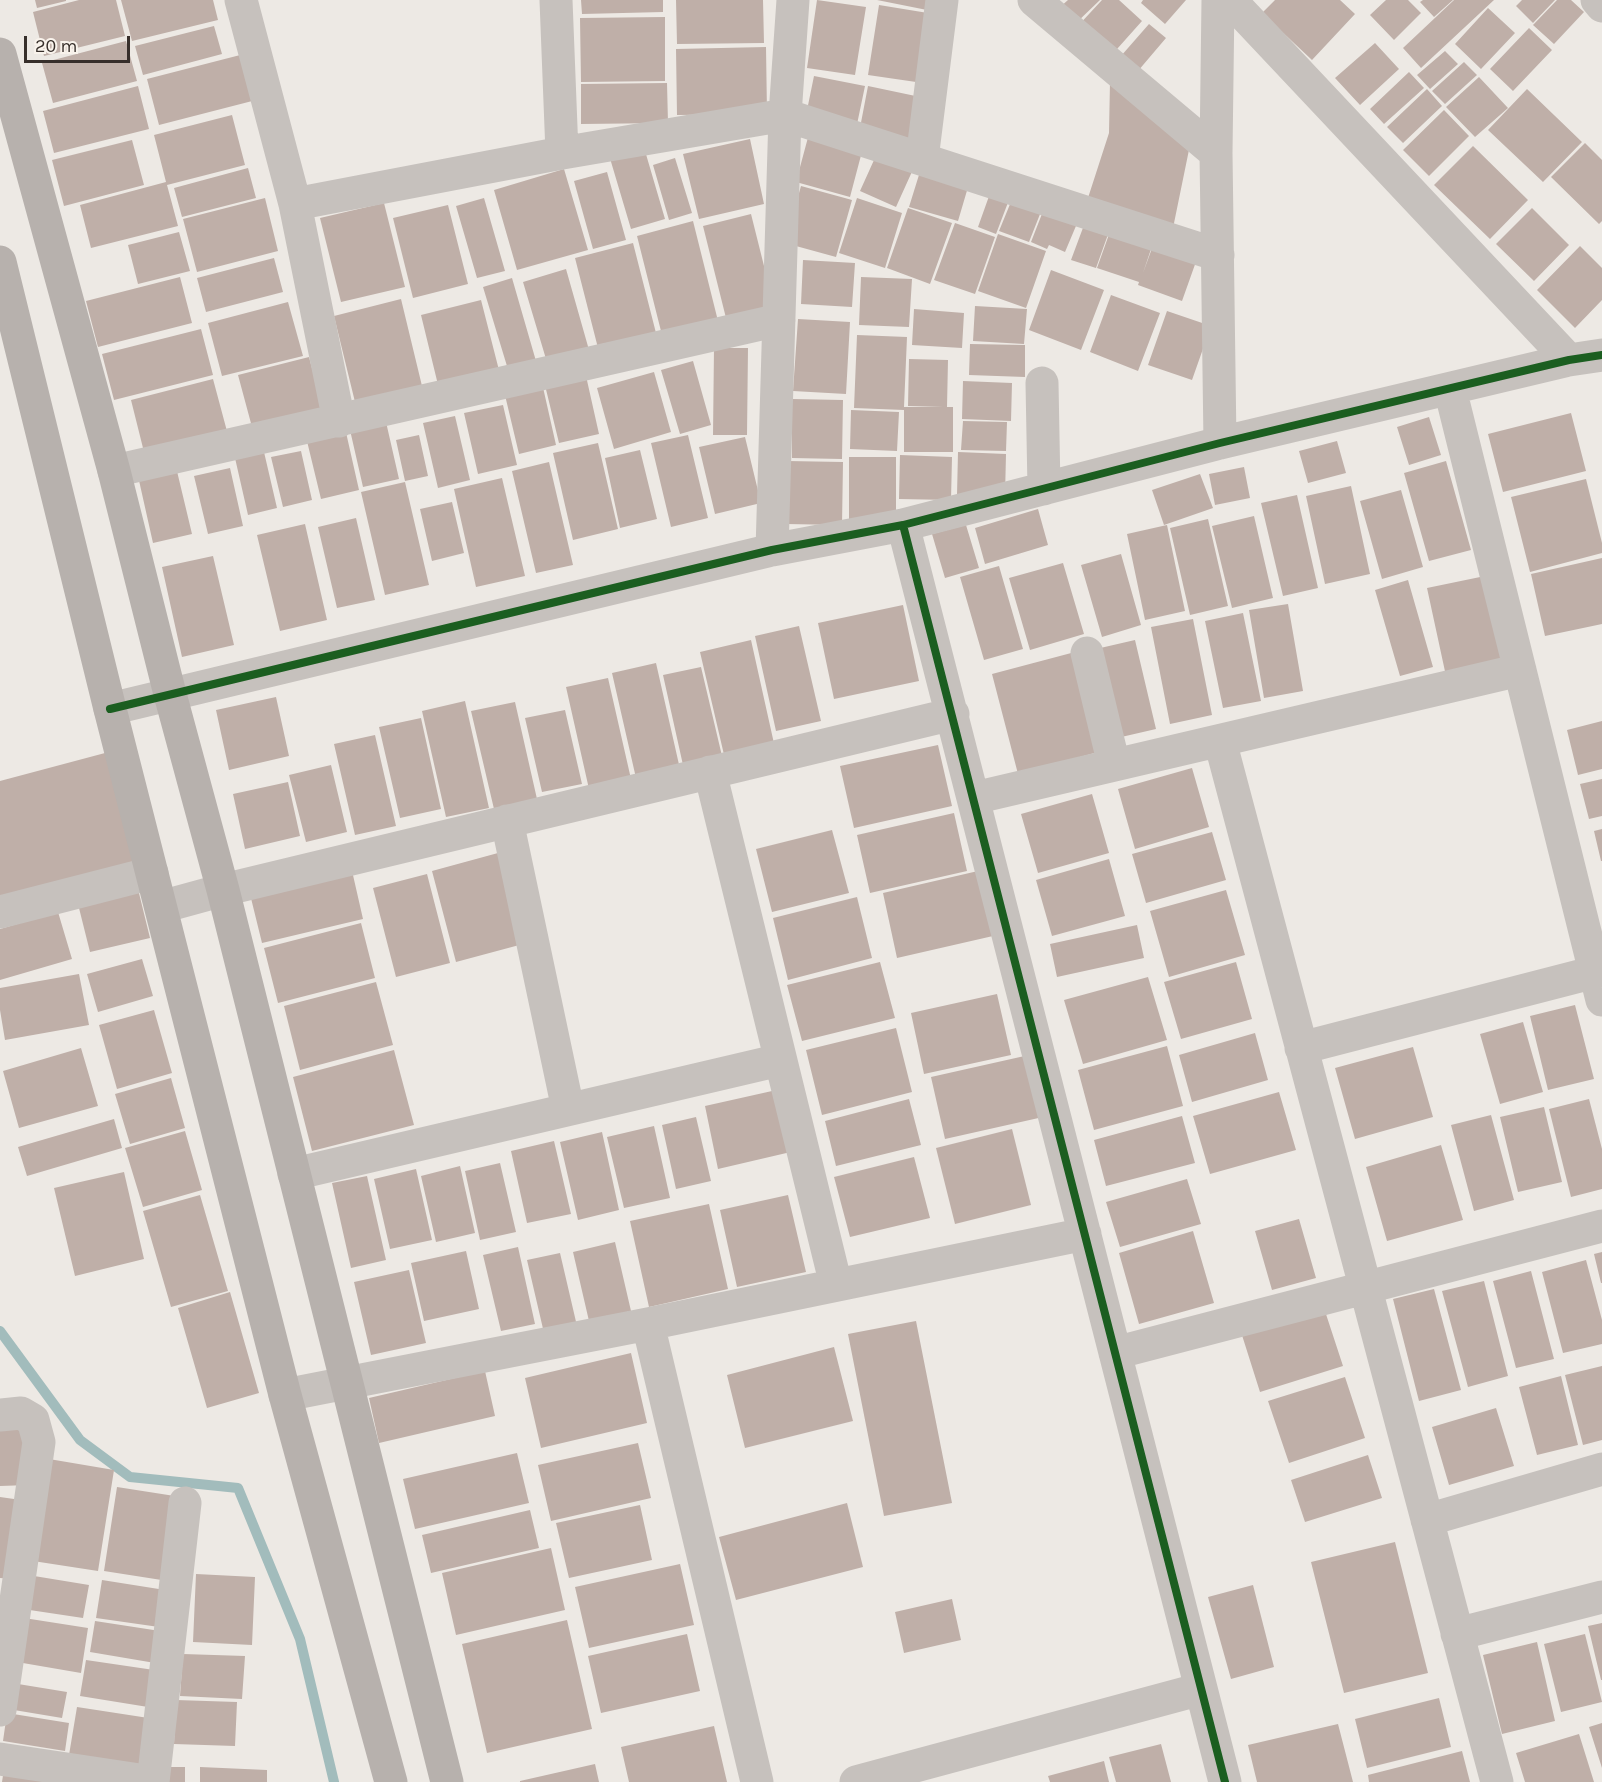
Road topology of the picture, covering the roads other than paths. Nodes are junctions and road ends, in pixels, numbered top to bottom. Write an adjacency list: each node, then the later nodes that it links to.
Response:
1 (241, 0): 15 (street)
2 (556, 0): 12 (street)
3 (793, 0): 11 (street)
4 (942, 0): 14 (street)
5 (1034, 0): 13 (street)
6 (1218, 0): 13 (street)
7 (1230, 0): 20 (street)
8 (1597, 0): 9 (street)
9 (1602, 6)
10 (0, 54): 25 (main road)
11 (785, 115): 12 (street); 14 (street); 18 (street)
12 (562, 153): 15 (street)
13 (1216, 153): 16 (street)
14 (922, 159): 16 (street)
15 (295, 204): 23 (street)
16 (1218, 255): 24 (street)
17 (1, 275): 32 (main road)
18 (779, 320): 23 (street); 28 (street)
19 (1602, 355): 20 (street)
20 (1569, 360): 22 (street)
21 (1042, 383): 26 (street)
22 (1450, 388): 24 (street); 30 (street)
23 (339, 420): 25 (street)
24 (1220, 443): 26 (street)
25 (114, 471): 31 (main road)
26 (1044, 489): 27 (street)
27 (903, 525): 28 (street); 33 (street)
28 (772, 550): 31 (street)
29 (1087, 653): 35 (street)
30 (1520, 670): 34 (street); 43 (street)
31 (170, 694): 32 (street); 40 (main road)
32 (110, 709): 39 (main road)
33 (953, 714): 36 (street); 37 (street)
34 (1220, 741): 35 (street); 44 (street)
35 (1114, 765): 37 (street)
36 (710, 772): 38 (street); 45 (street)
37 (974, 798): 49 (street)
38 (507, 822): 40 (street); 46 (street)
39 (152, 873): 41 (main road); 42 (street)
40 (223, 890): 41 (street); 47 (main road)
41 (161, 907): 55 (main road)
42 (0, 912)
43 (1599, 986): 44 (street)
44 (1301, 1048): 51 (street)
45 (780, 1060): 46 (street); 50 (street)
46 (568, 1109): 47 (street)
47 (294, 1174): 54 (main road)
48 (1602, 1226): 51 (street)
49 (1085, 1234): 50 (street); 53 (street)
50 (836, 1285): 52 (street)
51 (1365, 1288): 53 (street); 59 (street)
52 (648, 1324): 54 (street); 68 (street)
53 (1115, 1353): 62 (street)
54 (345, 1382): 55 (street); 67 (main road)
55 (285, 1395): 66 (main road)
56 (0, 1415): 63 (street)
57 (1602, 1469): 59 (street)
58 (185, 1503): 65 (street)
59 (1427, 1520): 61 (street)
60 (1602, 1597): 61 (street)
61 (1457, 1634): 71 (street)
62 (1201, 1689): 69 (street); 70 (street)
63 (0, 1710)
64 (0, 1760): 65 (street)
65 (153, 1782)
66 (391, 1782)
67 (447, 1782)
68 (757, 1782)
69 (856, 1782)
70 (1225, 1782)
71 (1497, 1782)

